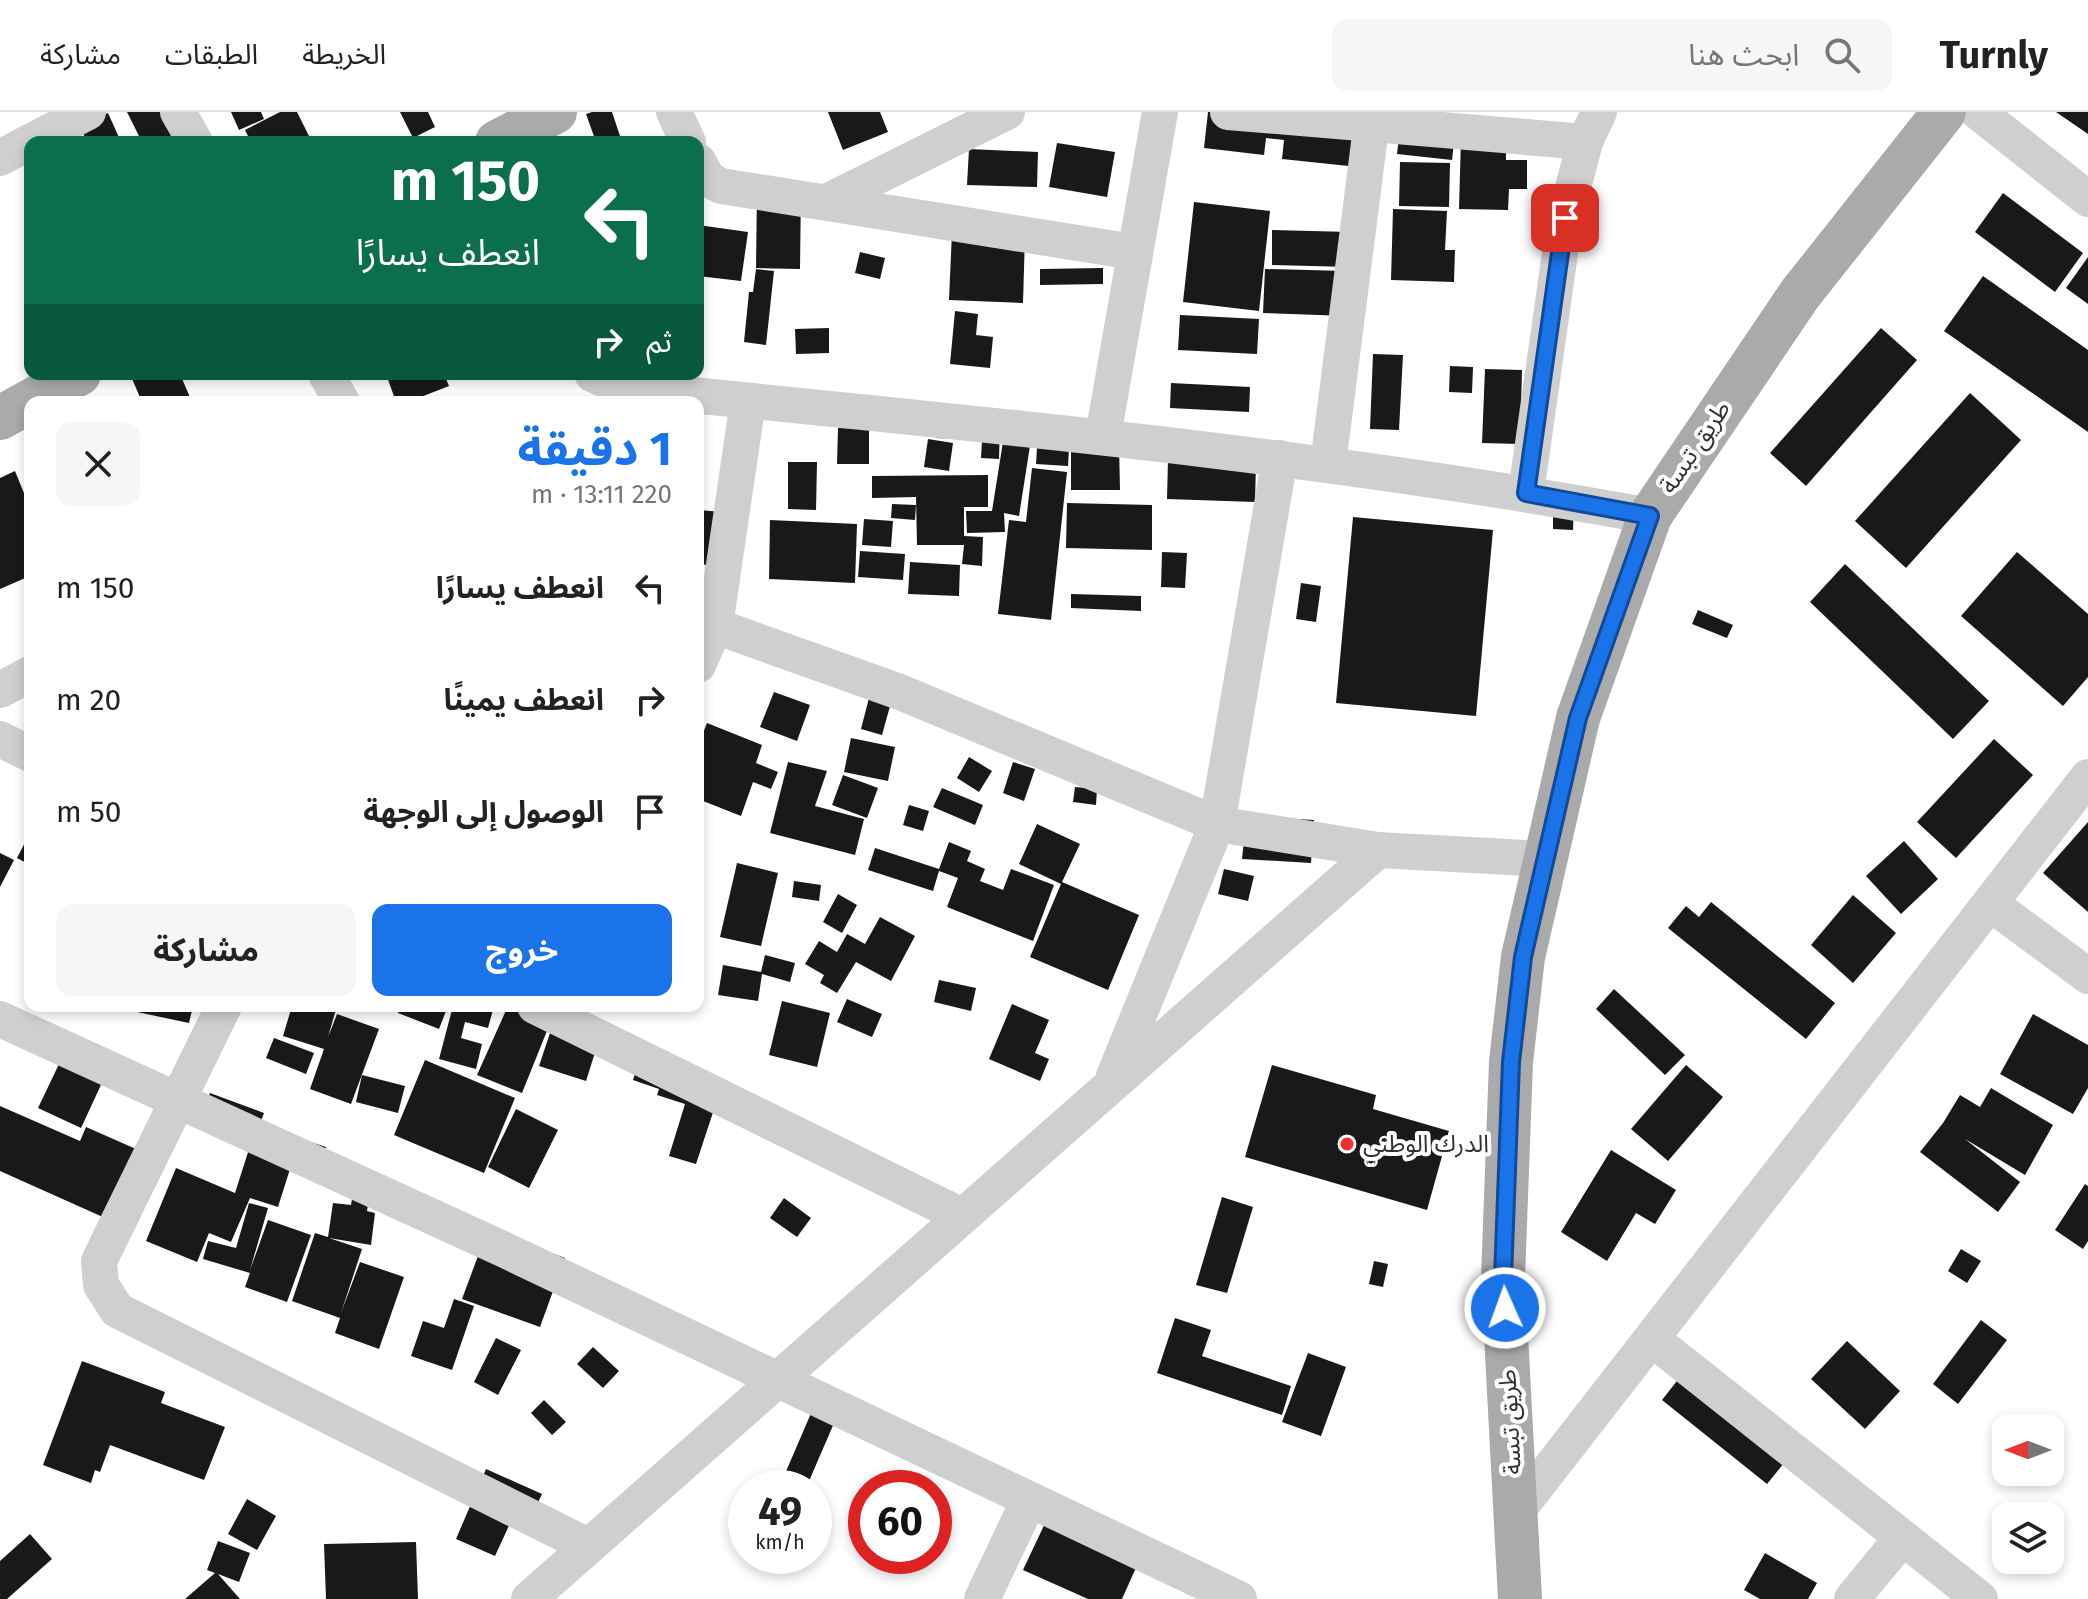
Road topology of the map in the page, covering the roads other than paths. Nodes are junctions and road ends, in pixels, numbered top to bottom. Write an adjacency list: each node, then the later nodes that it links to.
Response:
1 (88, 112): 12 (street)
2 (178, 112): 13 (street)
3 (555, 112): 14 (main road)
4 (674, 112): 15 (street)
5 (1007, 112): 20 (street)
6 (1160, 112): 21 (street)
7 (1228, 112): 10 (street)
8 (1944, 112): 34 (main road, طريق تبسة)
9 (1978, 112): 19 (street)
10 (1372, 118): 11 (street); 32 (street)
11 (1592, 127): 33 (street)
12 (42, 136)
13 (192, 136)
14 (509, 136)
15 (685, 136)
16 (24, 145): 17 (street)
17 (0, 158)
18 (704, 172): 20 (street)
19 (2088, 199)
20 (826, 202): 21 (street)
21 (1134, 252): 30 (street)
22 (605, 380): 25 (street)
23 (73, 386): 24 (main road)
24 (50, 396)
25 (700, 396)
26 (704, 396): 27 (street)
27 (748, 401): 30 (street); 35 (street)
28 (24, 407): 29 (main road)
29 (0, 418)
30 (1103, 436): 31 (street)
31 (1280, 458): 32 (street); 41 (street)
32 (1328, 464): 33 (street)
33 (1526, 493): 34 (street)
34 (1650, 516): 43 (main road, طريق تبسة)
35 (707, 624): 41 (street)
36 (24, 677): 37 (street)
37 (0, 690)
38 (0, 739): 39 (street)
39 (24, 751)
40 (2088, 777): 44 (street)
41 (1217, 824): 42 (street); 49 (street)
42 (1378, 850): 43 (street); 49 (street)
43 (1544, 859): 55 (main road, طريق تبسة)
44 (1991, 904): 45 (street); 52 (street)
45 (2088, 976)
46 (221, 1012): 50 (street)
47 (550, 1012): 51 (street)
48 (0, 1019): 50 (street)
49 (1111, 1085): 51 (street)
50 (178, 1099): 53 (street); 57 (street)
51 (962, 1216): 53 (street)
52 (1652, 1339): 55 (street); 56 (street)
53 (776, 1381): 54 (street); 57 (street)
54 (1029, 1500): 59 (street); 60 (street)
55 (1514, 1515): 61 (main road, طريق تبسة)
56 (1902, 1538): 62 (street); 63 (street)
57 (588, 1546): 58 (street)
58 (529, 1599)
59 (982, 1599)
60 (1239, 1599)
61 (1520, 1599)
62 (1852, 1599)
63 (1980, 1599)

